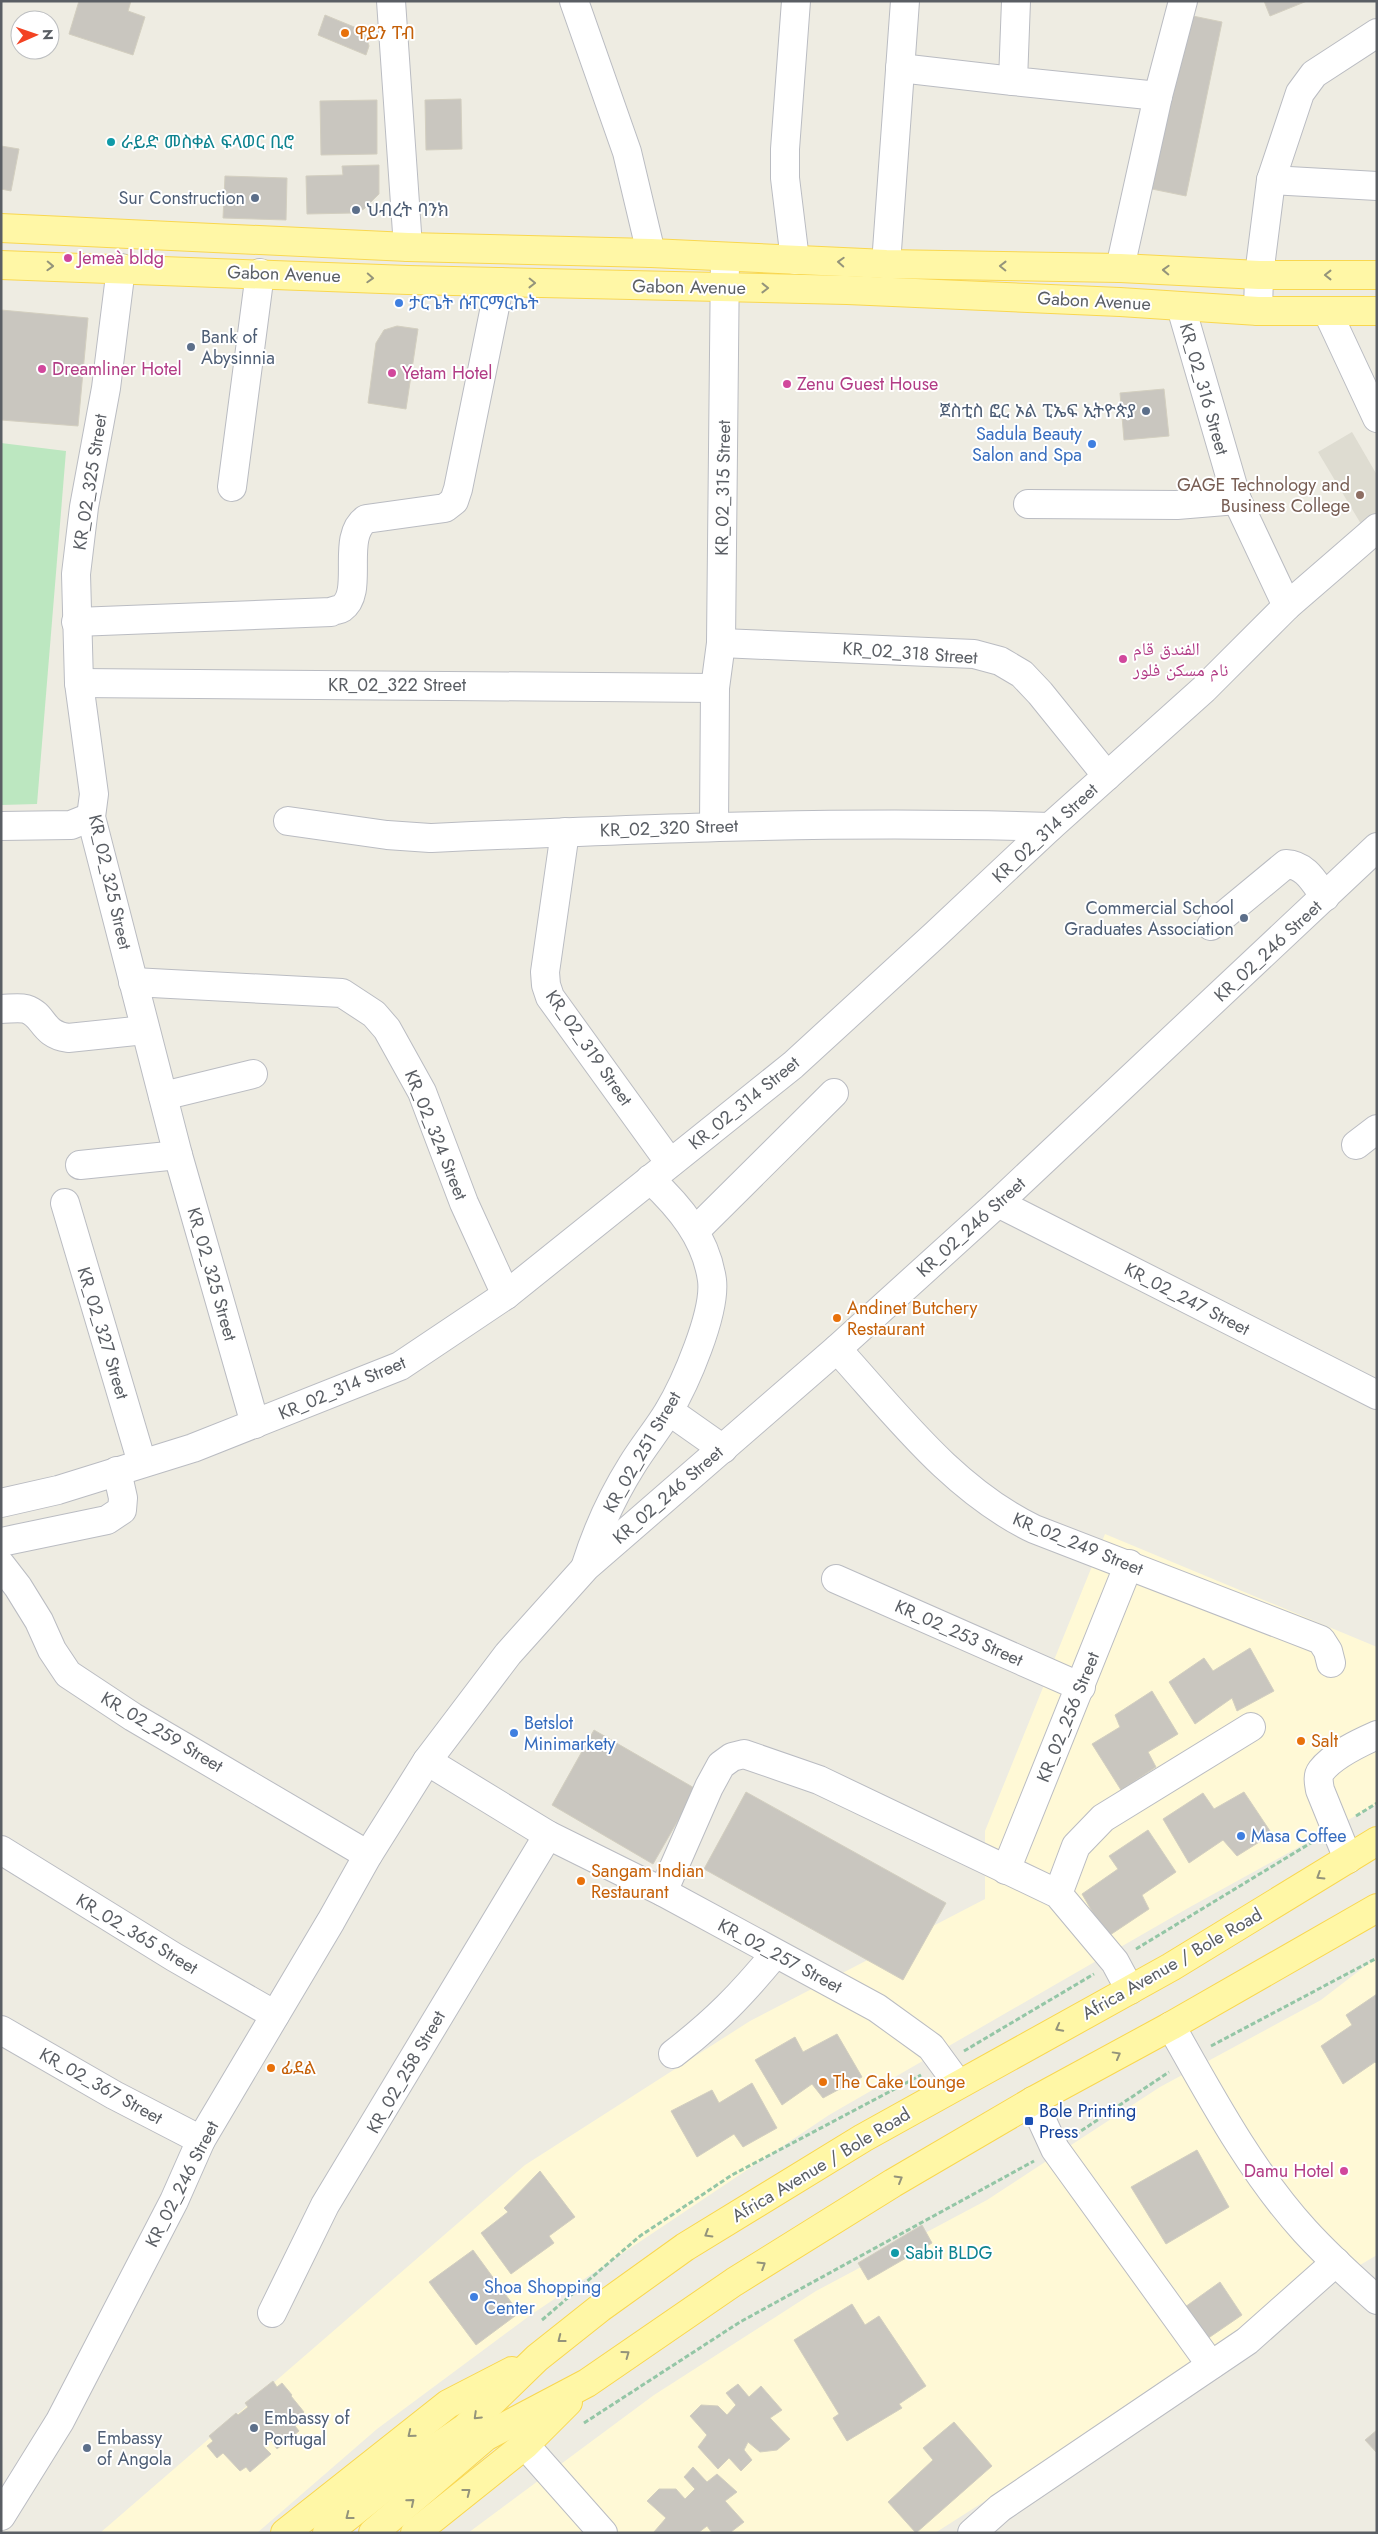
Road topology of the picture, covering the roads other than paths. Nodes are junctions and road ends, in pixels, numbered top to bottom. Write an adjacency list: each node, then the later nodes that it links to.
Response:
1 (391, 1): 14 (street)
2 (574, 1): 15 (street)
3 (796, 1): 17 (street)
4 (905, 1): 8 (street)
5 (1016, 1): 9 (street)
6 (1183, 1): 10 (street)
7 (1377, 33): 11 (street)
8 (900, 68): 9 (street); 18 (street)
9 (1013, 80): 10 (street)
10 (1158, 96): 21 (street)
11 (1271, 180): 12 (street); 23 (street)
12 (1377, 186)
13 (1, 228): 14 (main road, Gabon Avenue)
14 (408, 247): 15 (main road, Gabon Avenue)
15 (652, 254): 16 (main road, Gabon Avenue)
16 (725, 257): 17 (main road, Gabon Avenue); 26 (street, KR_02_315 Street)
17 (795, 260): 18 (main road, Gabon Avenue, one-way to 17)
18 (886, 264): 21 (main road, Gabon Avenue, one-way to 18)
19 (1, 265): 20 (main road, Gabon Avenue, one-way to 20)
20 (121, 268): 22 (main road, Gabon Avenue); 37 (street, KR_02_325 Street)
21 (1120, 268): 23 (main road, Gabon Avenue, one-way to 21)
22 (260, 273): 25 (main road, Gabon Avenue, one-way to 25); 32 (street)
23 (1259, 274): 24 (main road, Gabon Avenue, one-way to 23); 28 (street)
24 (1377, 275)
25 (500, 282): 26 (main road, Gabon Avenue, one-way to 26); 37 (street)
26 (725, 287): 27 (main road, Gabon Avenue, one-way to 27); 38 (street, KR_02_315 Street)
27 (1181, 307): 28 (main road, Gabon Avenue); 33 (street, KR_02_316 Street)
28 (1258, 311): 29 (main road, Gabon Avenue)
29 (1327, 311): 30 (main road, Gabon Avenue); 31 (street)
30 (1377, 311)
31 (1377, 418)
32 (232, 488)
33 (1237, 500): 34 (street); 36 (street, KR_02_316 Street)
34 (1028, 504)
35 (1377, 528): 36 (street, KR_02_314 Street)
36 (1287, 606): 41 (street, KR_02_314 Street)
37 (76, 622): 39 (street, KR_02_325 Street)
38 (721, 643): 40 (street, KR_02_315 Street); 41 (street, KR_02_318 Street)
39 (79, 683): 40 (street, KR_02_322 Street); 42 (street, KR_02_325 Street)
40 (715, 688): 45 (street, KR_02_315 Street)
41 (1107, 776): 46 (street, KR_02_314 Street)
42 (91, 817): 44 (street); 51 (street, KR_02_325 Street)
43 (288, 821): 47 (street, KR_02_320 Street)
44 (1, 826)
45 (714, 826): 46 (street, KR_02_320 Street); 47 (street, KR_02_320 Street)
46 (1050, 826): 61 (street, KR_02_314 Street)
47 (565, 832): 61 (street, KR_02_319 Street)
48 (1377, 848): 49 (street, KR_02_246 Street)
49 (1325, 897): 50 (street); 63 (street, KR_02_246 Street)
50 (1211, 926)
51 (133, 982): 53 (street, KR_02_325 Street); 65 (street, KR_02_324 Street)
52 (1, 1009): 53 (street)
53 (145, 1030): 56 (street, KR_02_325 Street)
54 (253, 1074): 56 (street)
55 (834, 1094): 64 (street)
56 (163, 1096): 59 (street, KR_02_325 Street)
57 (1377, 1129): 58 (street)
58 (1356, 1145)
59 (178, 1155): 60 (street); 69 (street, KR_02_325 Street)
60 (80, 1165)
61 (660, 1171): 64 (street, KR_02_251 Street); 65 (street, KR_02_314 Street)
62 (64, 1203): 71 (street, KR_02_327 Street)
63 (998, 1203): 66 (street, KR_02_246 Street); 67 (street, KR_02_247 Street)
64 (696, 1231): 68 (street, KR_02_251 Street)
65 (506, 1296): 69 (street, KR_02_314 Street)
66 (837, 1349): 70 (street, KR_02_246 Street); 74 (street, KR_02_249 Street)
67 (1377, 1395)
68 (669, 1411): 70 (street); 75 (street, KR_02_251 Street)
69 (256, 1424): 71 (street, KR_02_314 Street)
70 (723, 1449): 75 (street, KR_02_246 Street)
71 (130, 1467): 72 (street, KR_02_314 Street); 73 (street, KR_02_327 Street)
72 (1, 1503)
73 (2, 1561): 85 (street, KR_02_259 Street)
74 (1128, 1564): 77 (street, KR_02_249 Street); 78 (street, KR_02_256 Street)
75 (586, 1567): 81 (street, KR_02_246 Street)
76 (836, 1579): 78 (street, KR_02_253 Street)
77 (1331, 1663)
78 (1081, 1687): 87 (street, KR_02_256 Street)
79 (1251, 1728): 89 (street)
80 (1377, 1735): 86 (street)
81 (427, 1761): 82 (street, KR_02_257 Street); 85 (street, KR_02_246 Street)
82 (548, 1835): 88 (street, KR_02_257 Street); 102 (street, KR_02_258 Street)
83 (1377, 1841): 86 (main road, Africa Avenue / Bole Road)
84 (1, 1850): 93 (street, KR_02_365 Street)
85 (368, 1855): 93 (street, KR_02_246 Street)
86 (1348, 1858): 92 (main road, Africa Avenue / Bole Road, one-way to 92)
87 (1006, 1870): 88 (street); 89 (street)
88 (663, 1892): 91 (street, KR_02_257 Street)
89 (1058, 1894): 92 (street)
90 (1375, 1914): 94 (main road)
91 (775, 1954): 96 (street); 97 (street, KR_02_257 Street)
92 (1130, 1990): 97 (main road, Africa Avenue / Bole Road, one-way to 97)
93 (275, 2016): 99 (street, KR_02_246 Street)
94 (1171, 2026): 98 (main road, one-way to 94); 100 (street)
95 (5, 2039): 99 (street, KR_02_367 Street)
96 (673, 2054)
97 (958, 2084): 103 (main road, Africa Avenue / Bole Road, one-way to 103)
98 (1033, 2101): 104 (street); 105 (main road, one-way to 98)
99 (201, 2140): 107 (street, KR_02_246 Street)
100 (1336, 2262): 101 (street); 104 (street)
101 (1377, 2300)
102 (272, 2313)
103 (537, 2358): 108 (main road, Africa Avenue / Bole Road, one-way to 108); 109 (main road, Africa Avenue / Bole Road, one-way to 109)
104 (1211, 2365): 113 (street)
105 (586, 2383): 106 (main road); 110 (main road, one-way to 105)
106 (525, 2445): 111 (main road, one-way to 106); 112 (street)
107 (1, 2516)
108 (285, 2533)
109 (328, 2533)
110 (373, 2533)
111 (415, 2533)
112 (603, 2533)
113 (972, 2533)

